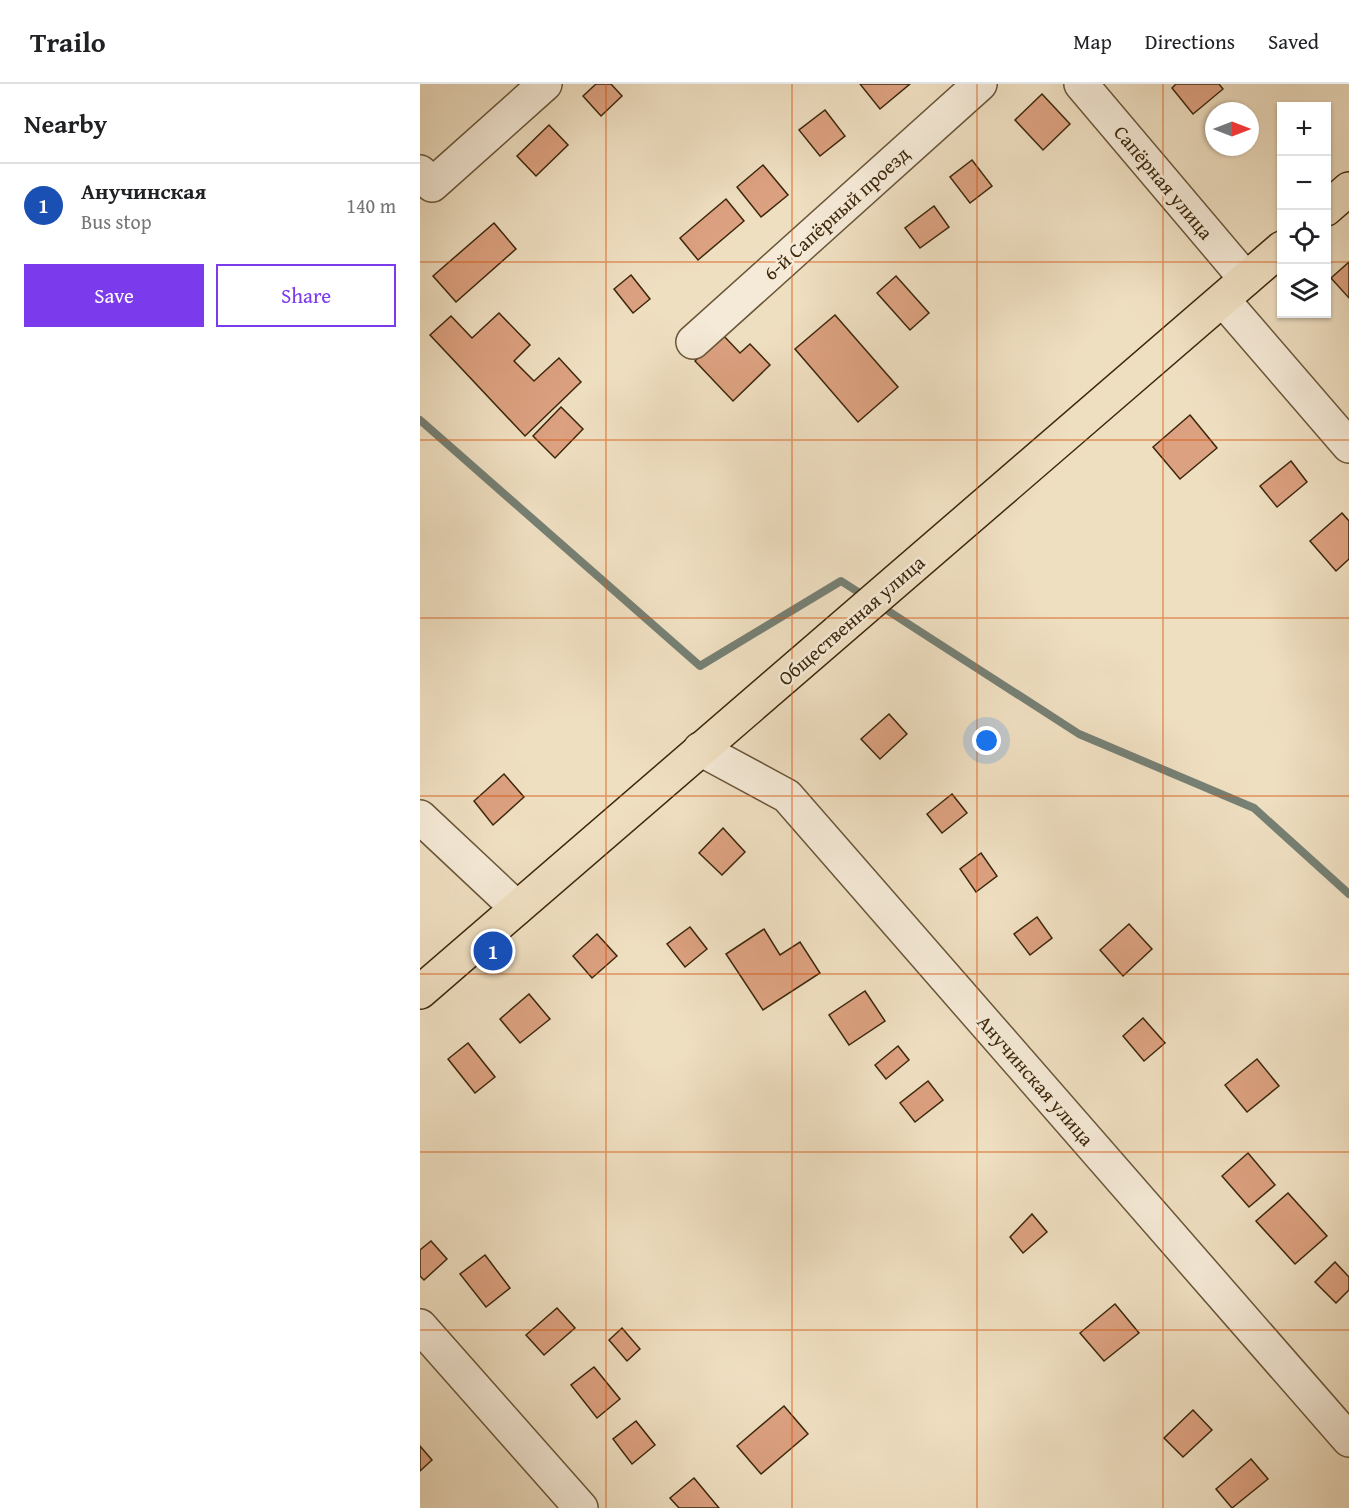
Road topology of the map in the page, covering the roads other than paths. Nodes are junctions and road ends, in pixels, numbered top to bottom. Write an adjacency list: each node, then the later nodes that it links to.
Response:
1 (545, 84): 4 (street)
2 (980, 84): 9 (street, 6-й Сапёрный проезд)
3 (1081, 84): 8 (street, Сапёрная улица)
4 (426, 178)
5 (1349, 189): 6 (main road)
6 (1331, 205)
7 (1277, 252): 8 (main road, Общественная улица)
8 (1234, 290): 10 (street, Сапёрная улица); 11 (main road, Общественная улица)
9 (693, 342)
10 (1349, 446)
11 (700, 749): 13 (main road, Общественная улица); 16 (street, Анучинская улица)
12 (420, 817): 13 (street)
13 (517, 908): 14 (main road, Общественная улица)
14 (420, 992)
15 (420, 1326): 17 (street)
16 (1349, 1440)
17 (581, 1508)

